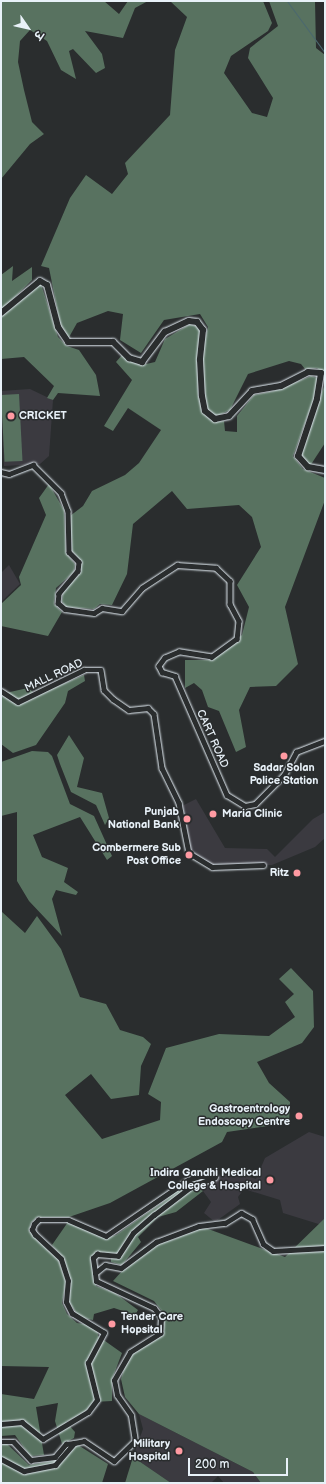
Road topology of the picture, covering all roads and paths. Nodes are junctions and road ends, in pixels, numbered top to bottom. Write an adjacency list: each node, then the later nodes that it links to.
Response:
1 (1, 313): 2 (highway)
2 (325, 470)
3 (1, 472): 5 (street, CART ROAD)
4 (1, 691): 6 (street, MALL ROAD)
5 (325, 741)
6 (264, 864)
7 (325, 1248): 8 (main road)
8 (95, 1273): 9 (street); 11 (main road)
9 (1, 1424)
10 (1, 1442): 11 (street)
11 (74, 1443): 12 (main road)
12 (1, 1459)

